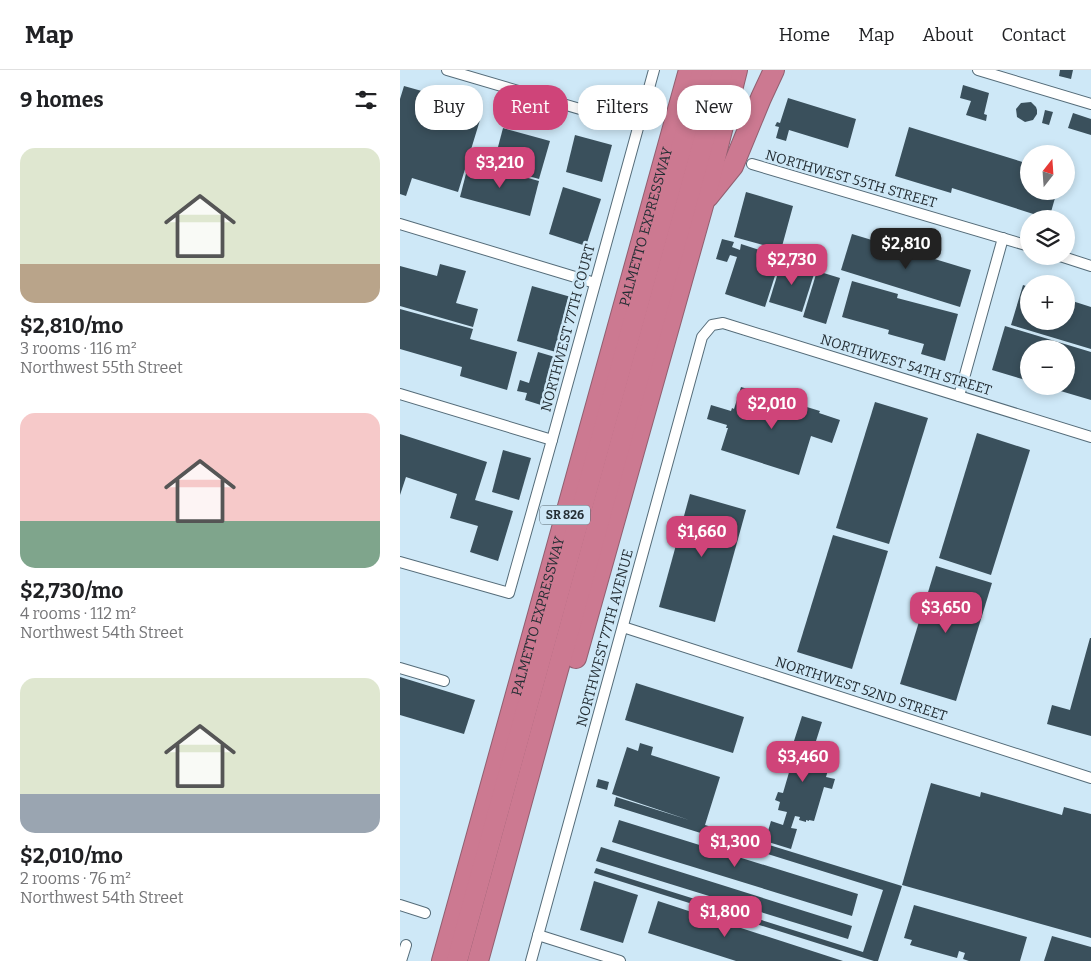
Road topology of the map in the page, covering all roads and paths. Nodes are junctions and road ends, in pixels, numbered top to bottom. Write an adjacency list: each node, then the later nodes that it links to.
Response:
1 (447, 70): 11 (street)
2 (654, 70): 9 (street, NORTHWEST 77TH COURT)
3 (688, 70): 36 (highway, PALMETTO EXPRESSWAY / SR 826)
4 (703, 70): 37 (highway)
5 (723, 70): 38 (highway)
6 (737, 70): 14 (highway)
7 (774, 70): 14 (highway)
8 (978, 70): 10 (street)
9 (650, 85)
10 (1091, 104)
11 (578, 108)
12 (637, 130): 20 (street, NORTHWEST 77TH COURT)
13 (752, 164): 16 (street, NORTHWEST 55TH STREET)
14 (704, 202): 39 (highway)
15 (400, 224): 20 (street)
16 (1003, 238): 17 (street, NORTHWEST 55TH STREET); 23 (street)
17 (1020, 243)
18 (1075, 261): 19 (street)
19 (1091, 266)
20 (595, 283): 25 (street, NORTHWEST 77TH COURT)
21 (712, 325): 23 (street, NORTHWEST 54TH STREET); 27 (street, NORTHWEST 77TH AVENUE)
22 (400, 394): 25 (street)
23 (959, 396): 24 (street, NORTHWEST 54TH STREET)
24 (1091, 436)
25 (552, 440): 26 (street, NORTHWEST 77TH COURT)
26 (400, 562)
27 (623, 627): 30 (street, NORTHWEST 52ND STREET); 33 (street, NORTHWEST 77TH AVENUE)
28 (400, 668): 29 (street)
29 (444, 681)
30 (1091, 778)
31 (400, 905): 32 (street)
32 (425, 913)
33 (538, 935): 40 (street, NORTHWEST 77TH AVENUE); 41 (street)
34 (406, 944): 35 (street)
35 (401, 961)
36 (442, 961)
37 (457, 961)
38 (478, 961)
39 (492, 961)
40 (531, 961)
41 (620, 961)

